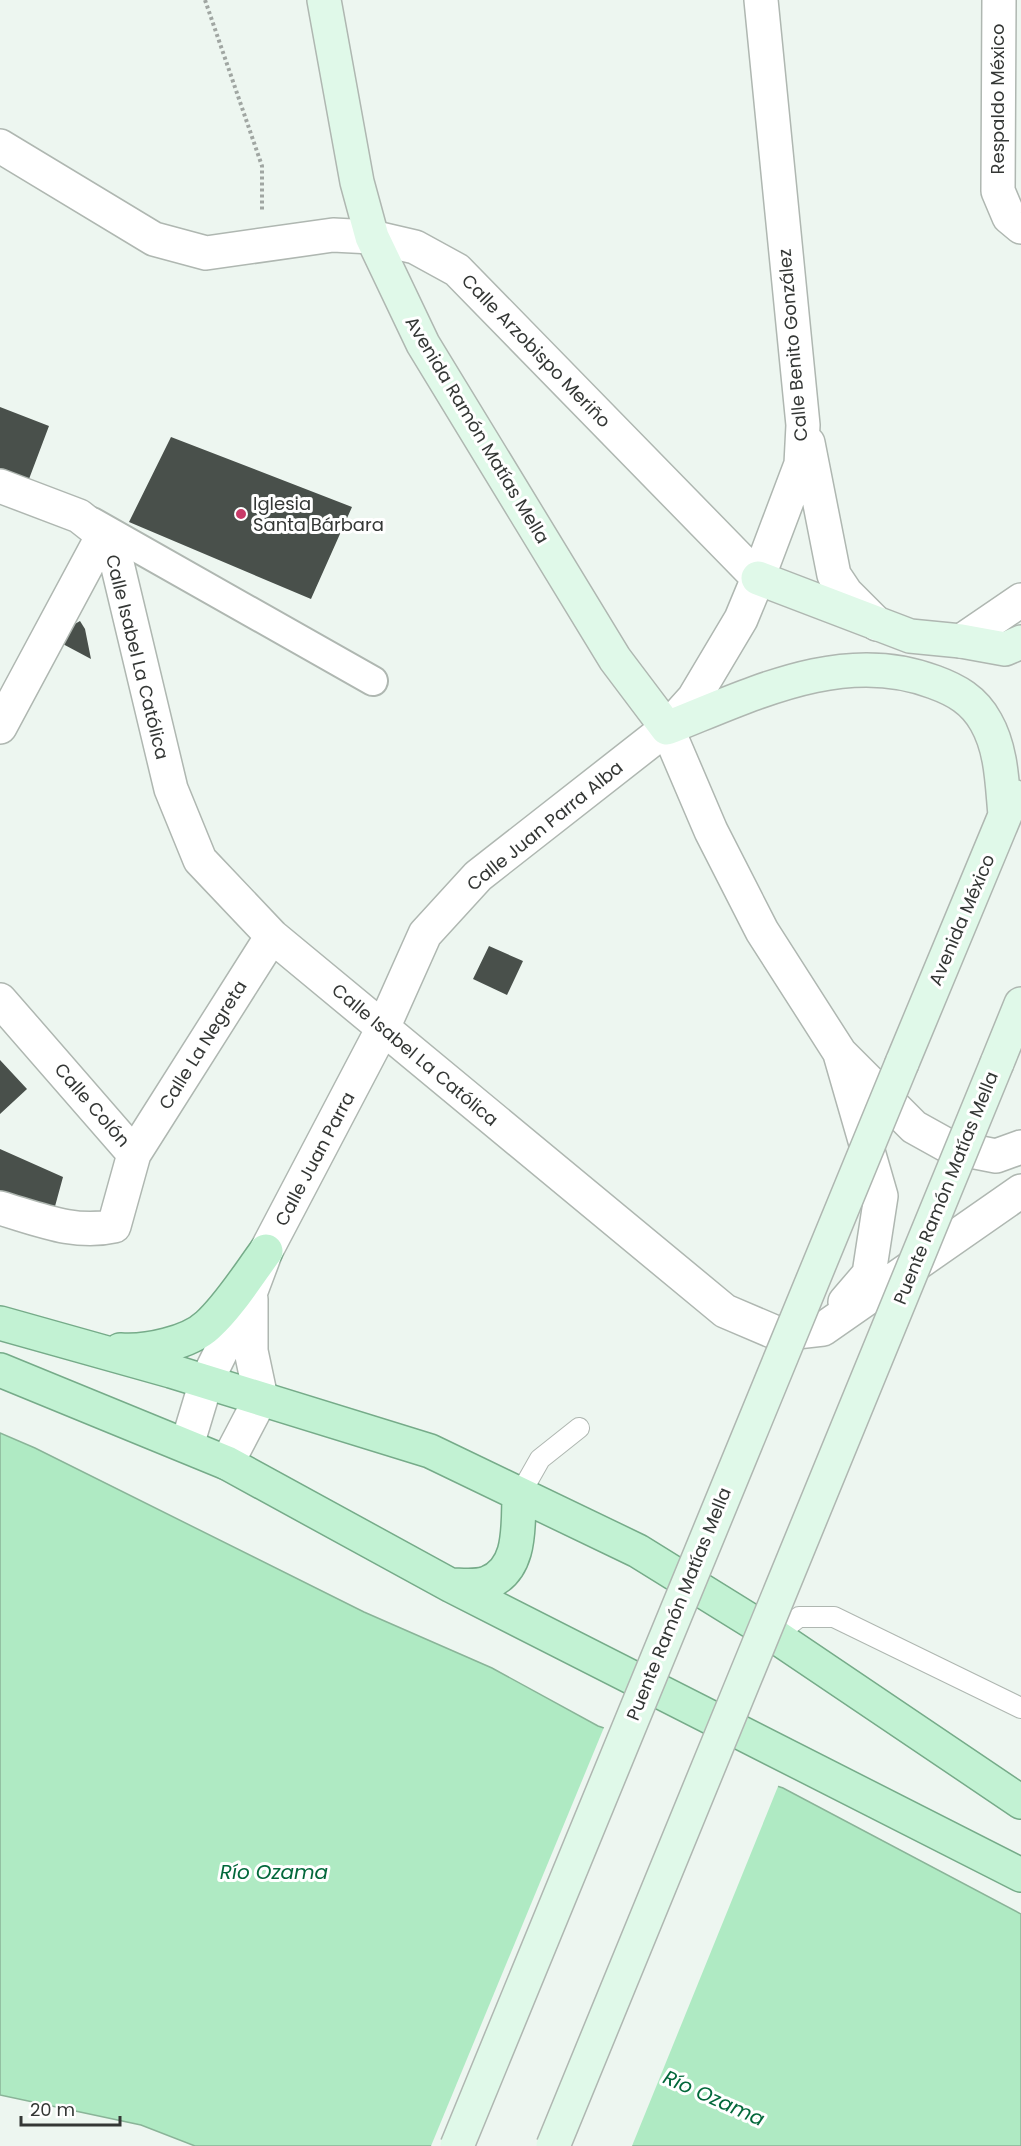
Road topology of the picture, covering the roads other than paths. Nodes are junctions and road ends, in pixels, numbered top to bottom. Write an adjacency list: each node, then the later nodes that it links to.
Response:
1 (324, 0): 6 (main road, Avenida Ramón Matías Mella)
2 (761, 0): 7 (street, Calle Benito González)
3 (999, 0): 5 (street, Respaldo México)
4 (0, 146): 6 (street, Calle Arzobispo Meriño)
5 (1021, 227)
6 (372, 237): 10 (street, Calle Arzobispo Meriño); 17 (main road, Avenida Ramón Matías Mella)
7 (803, 425): 10 (street, Calle Benito González); 12 (street)
8 (0, 486): 9 (street)
9 (91, 525): 15 (street); 16 (street); 20 (street, Calle Isabel La Católica)
10 (758, 578): 12 (main road); 17 (street, Calle Benito González)
11 (1021, 600): 13 (street)
12 (877, 624): 13 (main road)
13 (962, 641): 14 (main road)
14 (1021, 642)
15 (373, 681)
16 (0, 727)
17 (667, 728): 19 (main road); 23 (street, Calle Juan Parra Alba); 24 (street)
18 (1021, 777): 19 (main road, Avenida México)
19 (1005, 815): 25 (main road, Avenida México)
20 (272, 936): 23 (street, Calle Isabel La Católica); 27 (street, Calle La Negreta)
21 (0, 1000): 27 (street, Calle Colón)
22 (1021, 1004): 48 (main road, Puente Ramón Matías Mella, bridge)
23 (383, 1028): 30 (street, Calle Juan Parra); 33 (street, Calle Isabel La Católica)
24 (840, 1053): 26 (street); 33 (street)
25 (902, 1063): 47 (main road, Puente Ramón Matías Mella, bridge)
26 (1021, 1148)
27 (134, 1154): 29 (street, Calle Colón)
28 (1021, 1191): 33 (street, Calle Isabel La Católica)
29 (0, 1208)
30 (266, 1251): 31 (street, Calle Juan Parra); 34 (main road)
31 (251, 1291): 36 (street, Calle Juan Parra); 37 (street, Calle Juan Parra)
32 (0, 1323): 34 (main road)
33 (823, 1329)
34 (85, 1347): 36 (main road)
35 (0, 1370): 39 (main road)
36 (206, 1382): 37 (main road); 39 (street, Calle Juan Parra)
37 (261, 1398): 40 (street); 41 (main road)
38 (579, 1428): 41 (lane)
39 (187, 1445): 40 (main road)
40 (227, 1463): 42 (main road)
41 (519, 1496): 42 (main road); 43 (main road)
42 (450, 1585): 46 (main road)
43 (775, 1636): 44 (lane); 45 (main road)
44 (1021, 1708)
45 (1021, 1802)
46 (1021, 1875)
47 (457, 2146)
48 (553, 2146)

